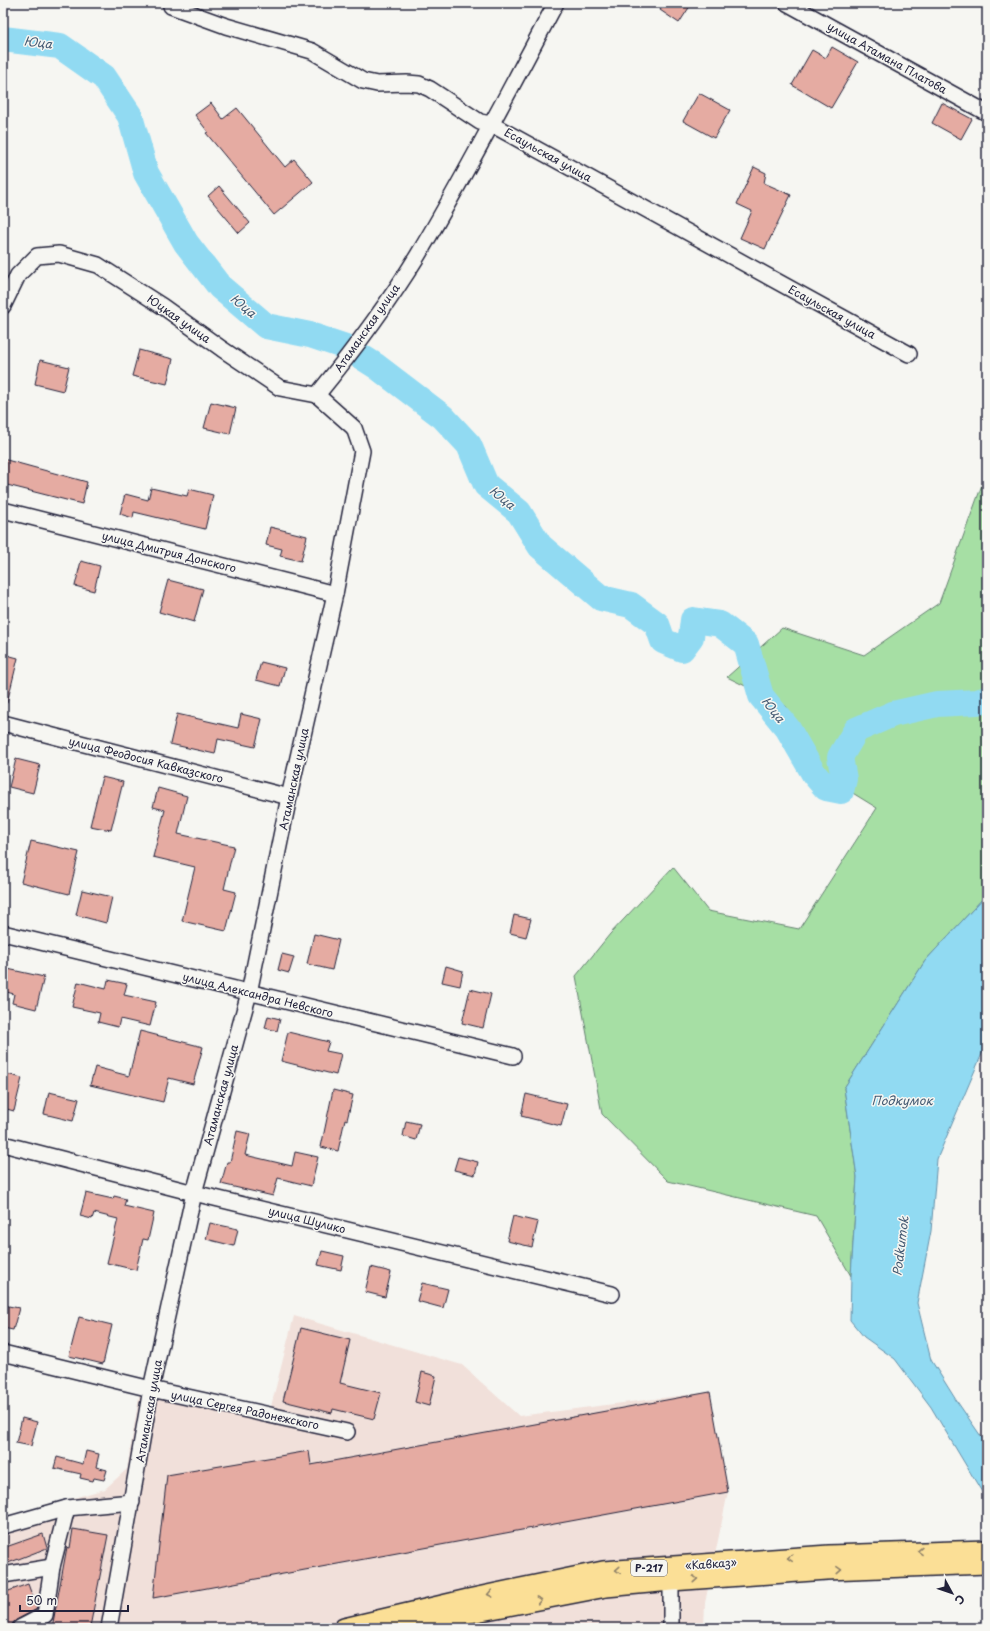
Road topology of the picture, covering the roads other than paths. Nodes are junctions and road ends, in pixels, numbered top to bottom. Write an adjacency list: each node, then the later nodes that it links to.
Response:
1 (556, 3): 5 (street, Атаманская улица)
2 (787, 3): 4 (street, улица Атамана Платова)
3 (172, 5): 5 (street, Есаульская улица)
4 (987, 113)
5 (491, 124): 7 (street, Есаульская улица); 8 (street, Атаманская улица)
6 (3, 306): 8 (street, Юцкая улица)
7 (909, 354)
8 (317, 395): 10 (street, Атаманская улица)
9 (3, 510): 10 (street, улица Дмитрия Донского)
10 (335, 594): 12 (street, Атаманская улица)
11 (3, 723): 12 (street, улица Феодосия Кавказского)
12 (289, 797): 14 (street, Атаманская улица)
13 (3, 933): 14 (street, улица Александра Невского)
14 (249, 993): 15 (street, улица Александра Невского); 17 (street, Атаманская улица)
15 (513, 1056)
16 (3, 1144): 17 (street, улица Шулико)
17 (194, 1193): 18 (street, улица Шулико); 20 (street, Атаманская улица)
18 (612, 1294)
19 (3, 1353): 20 (street, улица Сергея Радонежского)
20 (151, 1389): 21 (street, улица Сергея Радонежского); 22 (street, Атаманская улица)
21 (347, 1432)
22 (132, 1502): 23 (street); 32 (street, Атаманская улица)
23 (67, 1508): 24 (street); 28 (street)
24 (3, 1526)
25 (987, 1550): 26 (main road, «Кавказ» / Р-217)
26 (958, 1557): 27 (main road, «Кавказ» / Р-217); 30 (main road, «Кавказ» / Р-217, one-way to 26); 33 (main road, «Кавказ» / Р-217, one-way to 33)
27 (987, 1564)
28 (52, 1567): 29 (street); 31 (street)
29 (3, 1575)
30 (671, 1581): 34 (main road, «Кавказ» / Р-217, one-way to 30); 35 (street)
31 (20, 1628)
32 (109, 1628)
33 (344, 1628)
34 (405, 1628)
35 (671, 1628)

